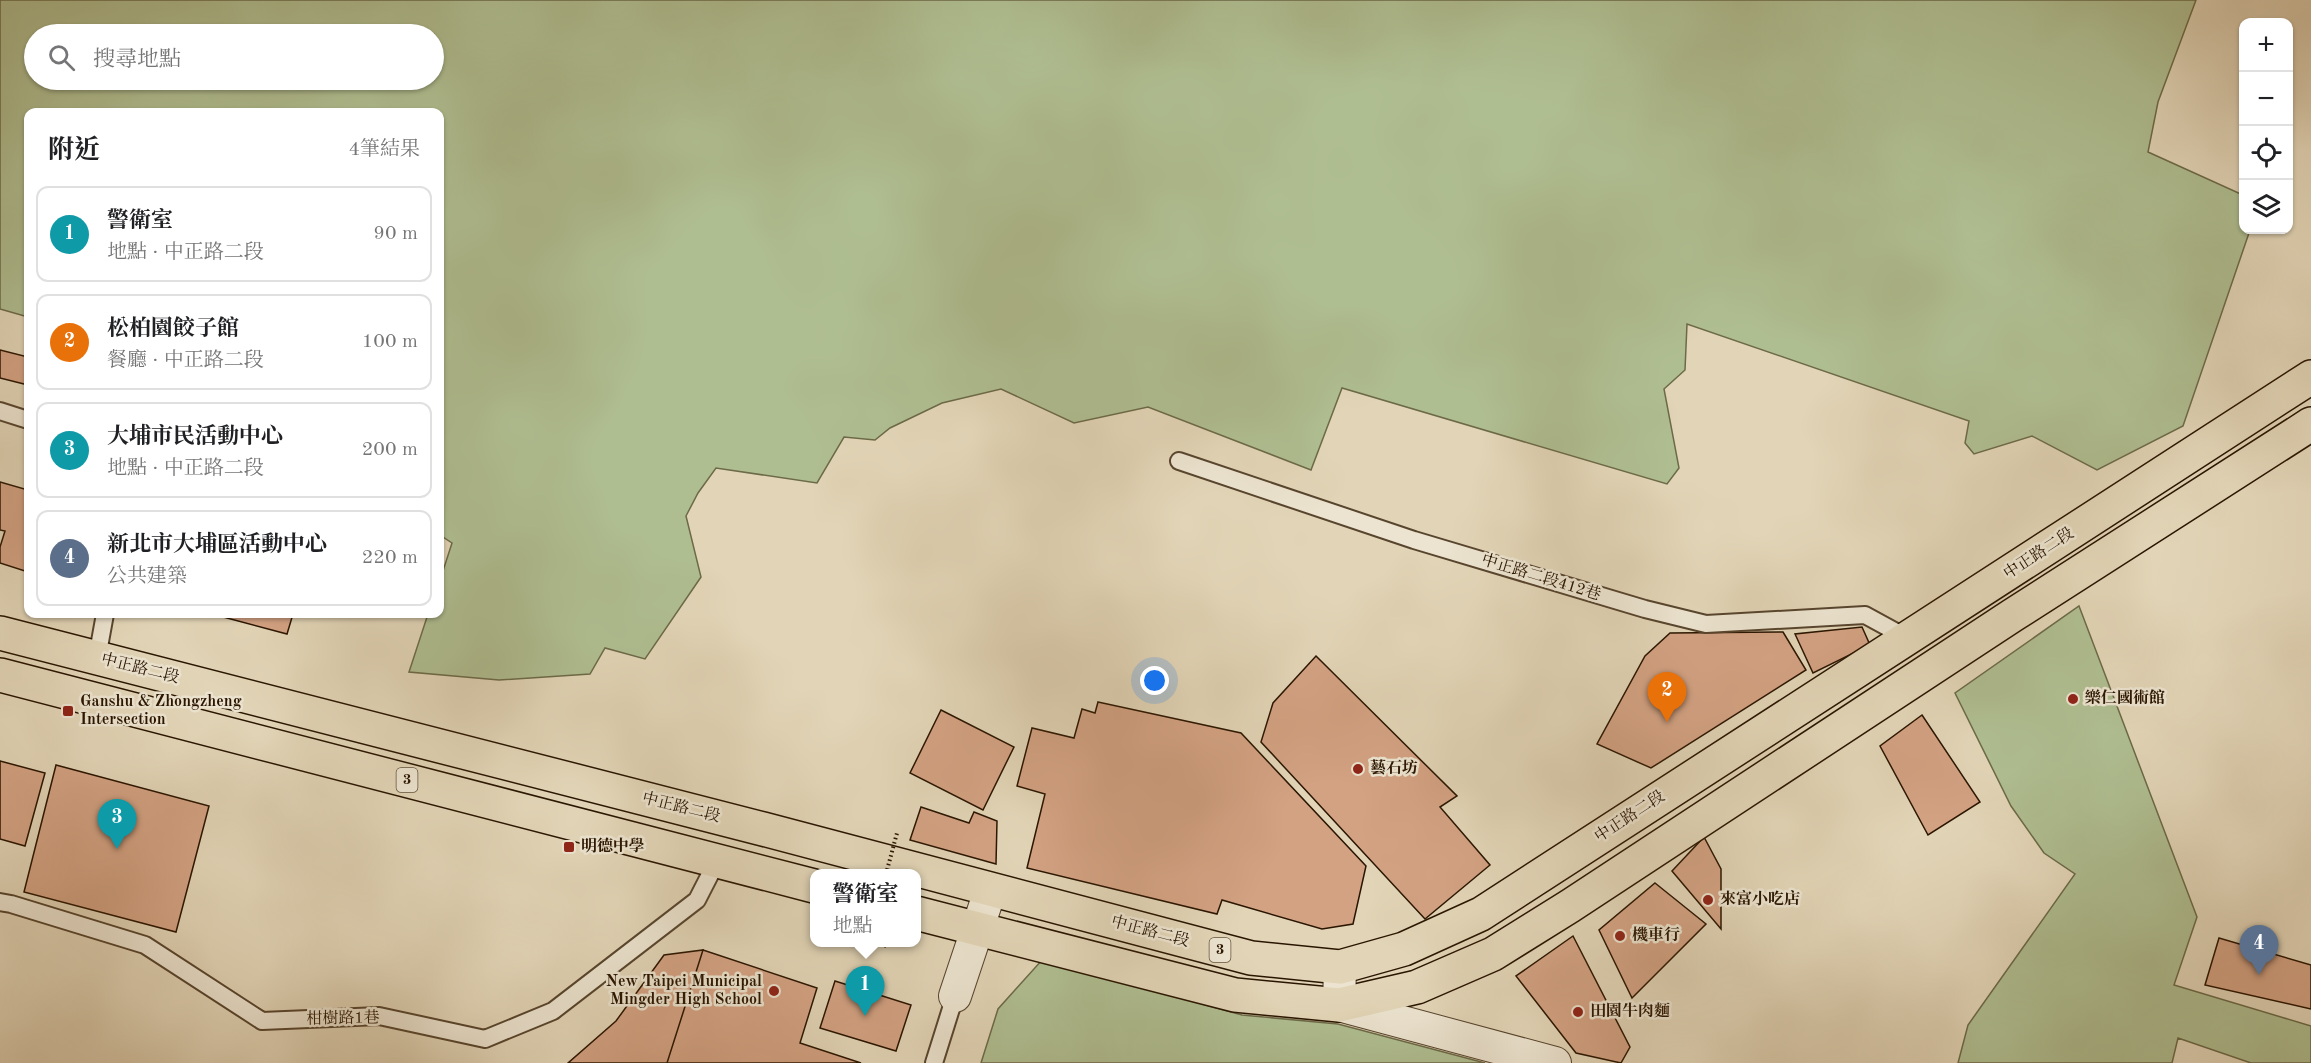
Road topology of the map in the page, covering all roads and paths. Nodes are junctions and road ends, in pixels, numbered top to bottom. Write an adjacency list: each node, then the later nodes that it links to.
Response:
1 (2311, 377): 8 (main road, 中正路二段 / 3)
2 (0, 411): 3 (lane)
3 (24, 419)
4 (2311, 424): 25 (main road)
5 (1179, 461): 8 (lane, 中正路二段412巷)
6 (104, 618): 9 (lane)
7 (0, 633): 9 (main road, 中正路二段 / 3)
8 (1909, 639): 23 (main road, 中正路二段 / 3)
9 (97, 658): 11 (main road, 中正路二段 / 3)
10 (0, 675): 12 (main road, 3)
11 (216, 689): 12 (main road); 16 (main road, 中正路二段 / 3)
12 (205, 728): 14 (main road, 3)
13 (897, 832): 15 (path, bridge)
14 (717, 861): 18 (main road, 3); 20 (lane, 柑樹路1巷)
15 (886, 869)
16 (909, 869)
17 (921, 872): 19 (main road, 中正路二段 / 3)
18 (810, 885)
19 (990, 891): 22 (street); 23 (main road, 中正路二段 / 3)
20 (0, 902)
21 (921, 914): 22 (main road)
22 (977, 928): 24 (street); 25 (main road)
23 (1340, 967): 25 (street)
24 (955, 996): 26 (lane)
25 (1339, 1005): 27 (street)
26 (934, 1063)
27 (1555, 1063)

